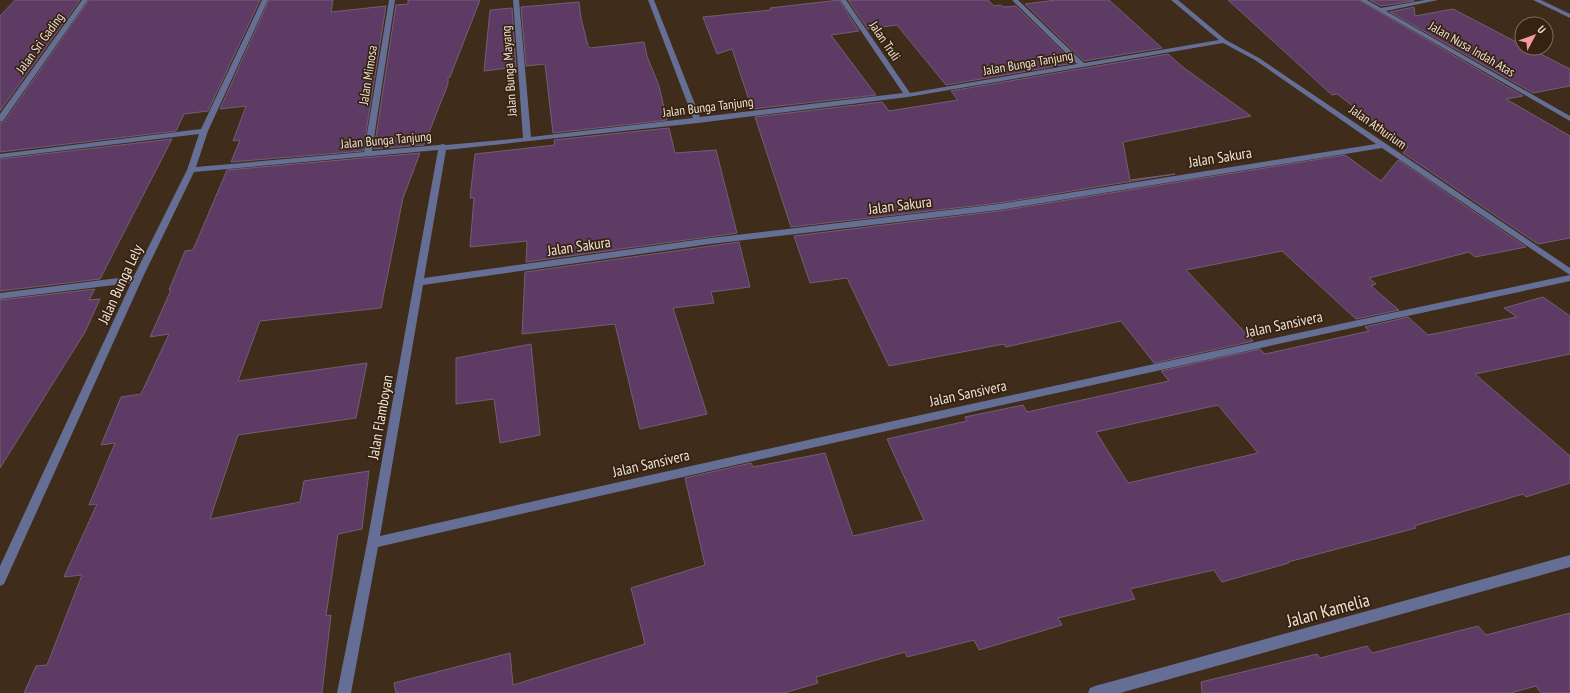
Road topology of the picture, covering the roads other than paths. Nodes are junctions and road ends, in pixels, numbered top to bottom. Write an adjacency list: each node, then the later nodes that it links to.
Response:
1 (85, 0): 17 (street, Jalan Sri Gading)
2 (265, 0): 20 (street, Jalan Bunga Lely)
3 (392, 0): 24 (street, Jalan Mimosa)
4 (516, 0): 21 (street, Jalan Bunga Mayang)
5 (651, 0): 19 (street)
6 (843, 0): 16 (street, Jalan Truli)
7 (1015, 0): 15 (street)
8 (1174, 0): 14 (street, Jalan Athurium)
9 (1363, 0): 12 (street, Jalan Nusa Indah Atas)
10 (1435, 0): 12 (street)
11 (1536, 0): 13 (street)
12 (1380, 10): 18 (street, Jalan Nusa Indah Atas)
13 (1570, 16)
14 (1224, 41): 15 (street, Jalan Bunga Tanjung); 22 (street, Jalan Athurium)
15 (1083, 66): 16 (street, Jalan Bunga Tanjung)
16 (908, 95): 19 (street, Jalan Bunga Tanjung)
17 (0, 119)
18 (1570, 119)
19 (698, 121): 21 (street, Jalan Bunga Tanjung)
20 (204, 131): 25 (street); 26 (street, Jalan Bunga Lely)
21 (527, 140): 23 (street, Jalan Bunga Tanjung)
22 (1383, 145): 27 (street, Jalan Athurium); 30 (street, Jalan Sakura)
23 (443, 146): 24 (street, Jalan Bunga Tanjung); 30 (street, Jalan Flamboyan)
24 (368, 153): 26 (street, Jalan Bunga Tanjung)
25 (0, 156)
26 (191, 170): 29 (street, Jalan Bunga Lely)
27 (1570, 272)
28 (1570, 278): 32 (street, Jalan Sansivera)
29 (136, 279): 31 (street); 34 (street, Jalan Bunga Lely)
30 (420, 282): 32 (street, Jalan Flamboyan)
31 (0, 296)
32 (373, 543): 35 (street, Jalan Flamboyan)
33 (1570, 562): 36 (street, Jalan Kamelia)
34 (0, 580)
35 (344, 693)
36 (1095, 693)

